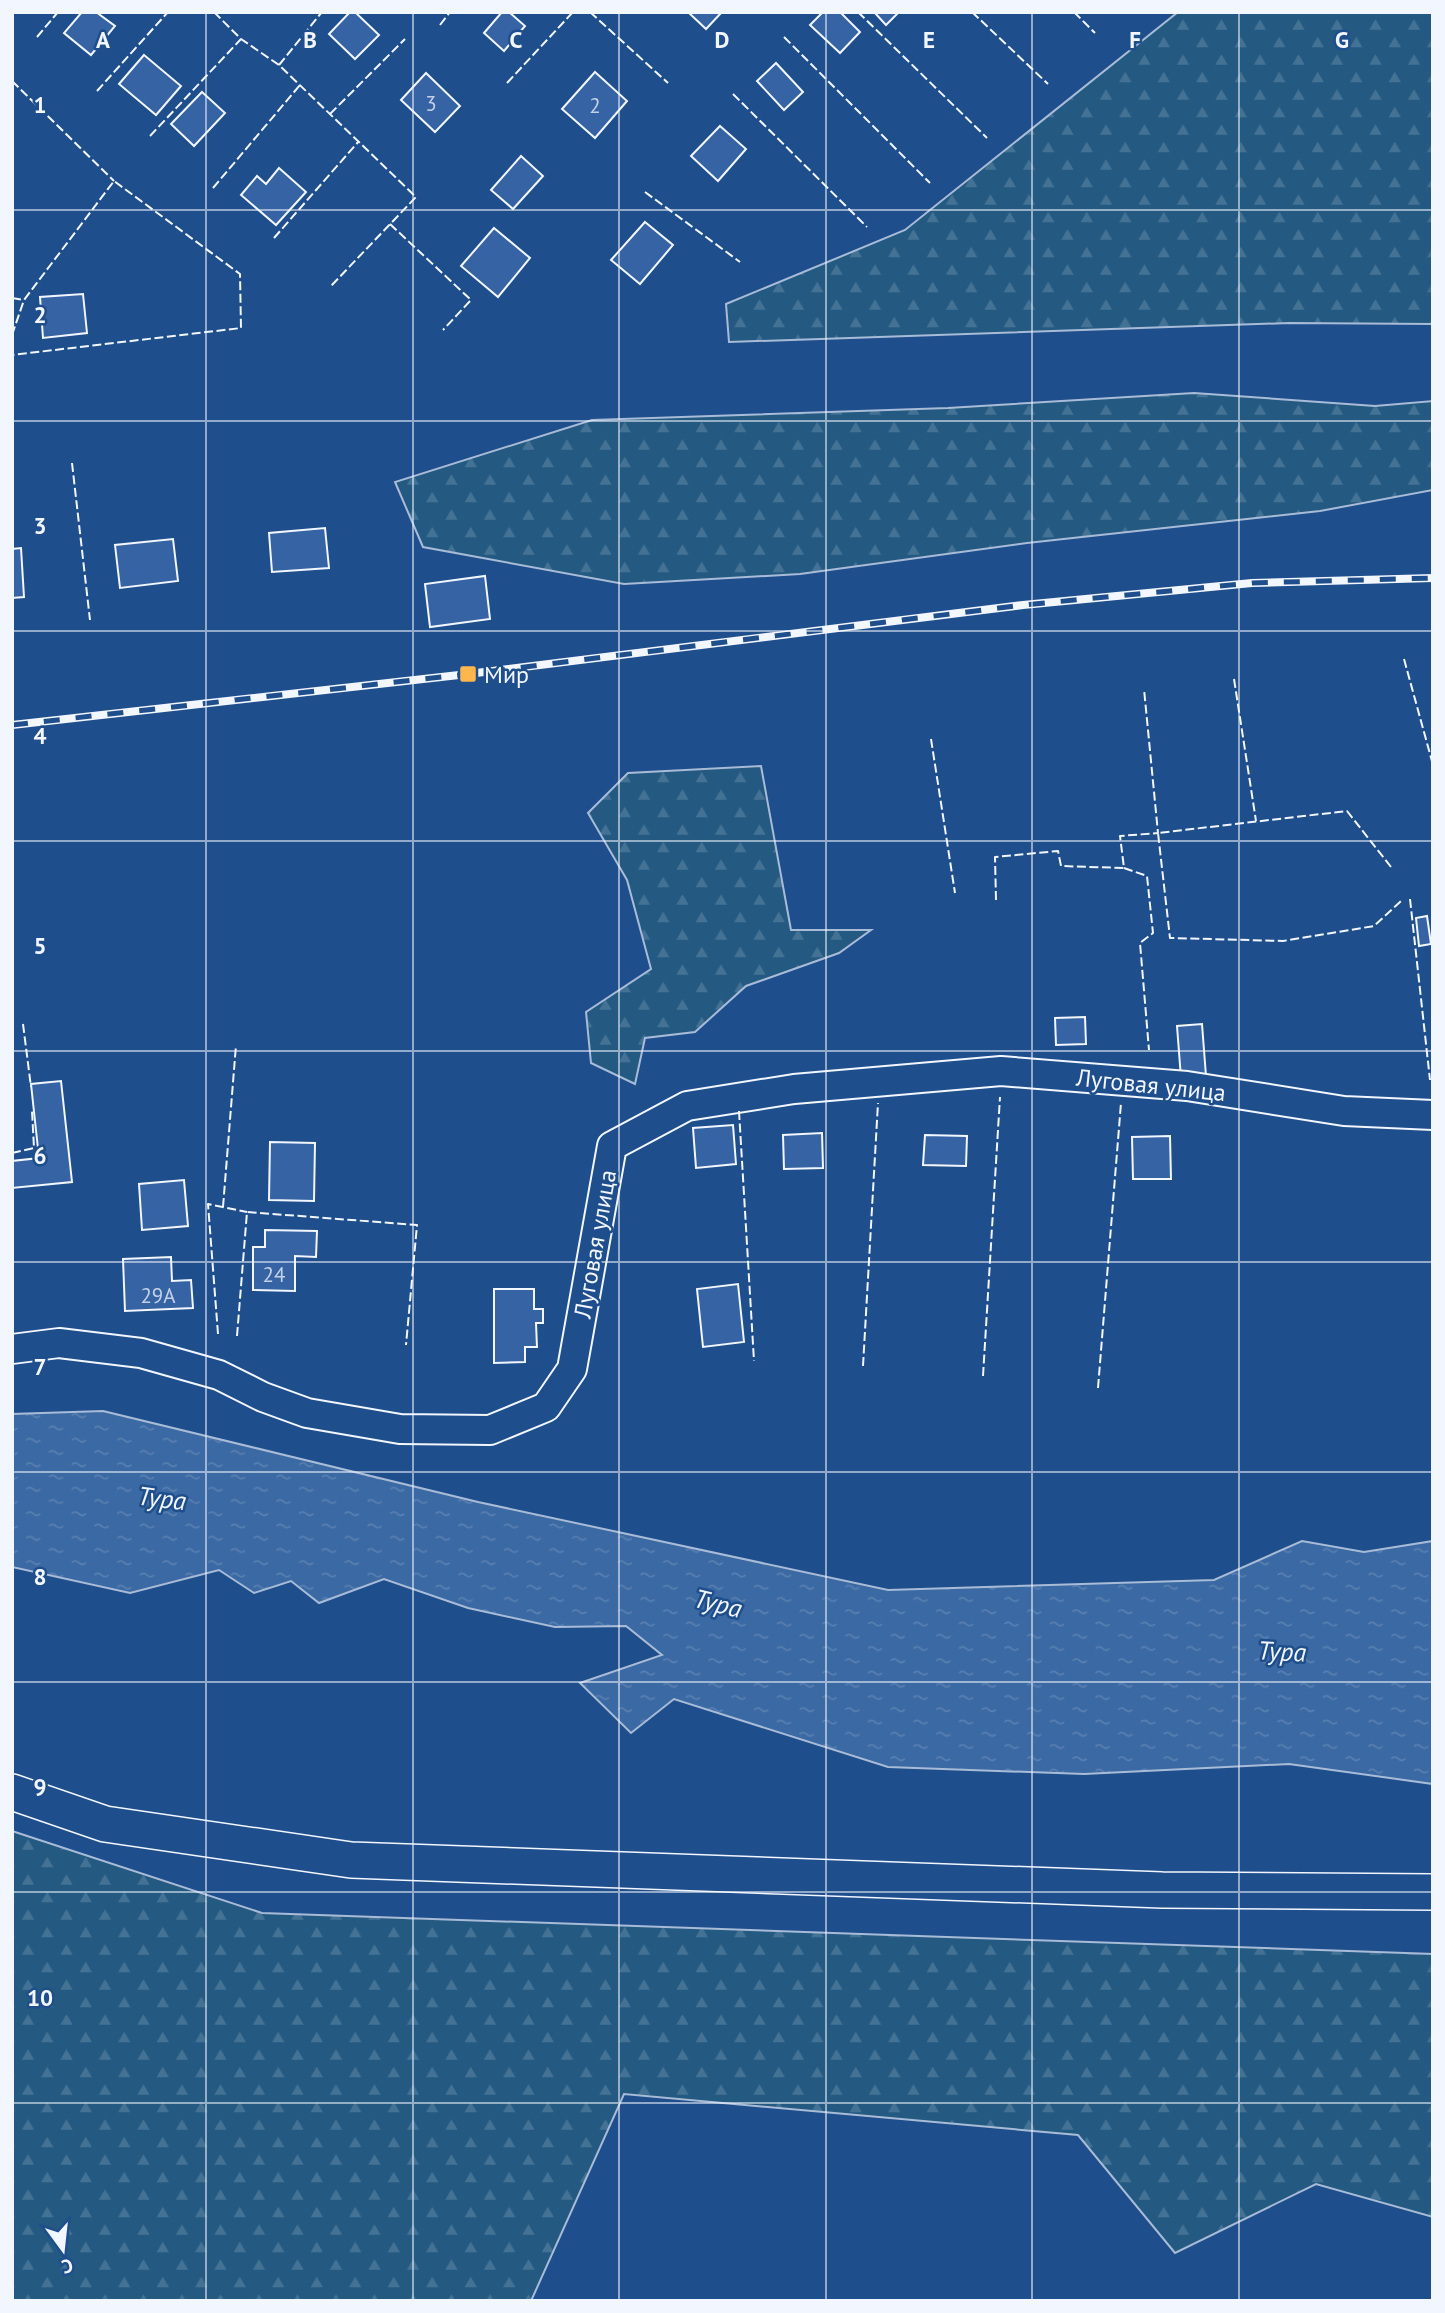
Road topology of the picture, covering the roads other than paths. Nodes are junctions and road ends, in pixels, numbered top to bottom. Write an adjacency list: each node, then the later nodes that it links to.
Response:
1 (1433, 1115): 2 (street, Луговая улица)
2 (12, 1349)
3 (12, 1792): 4 (main road)
4 (1433, 1892)

